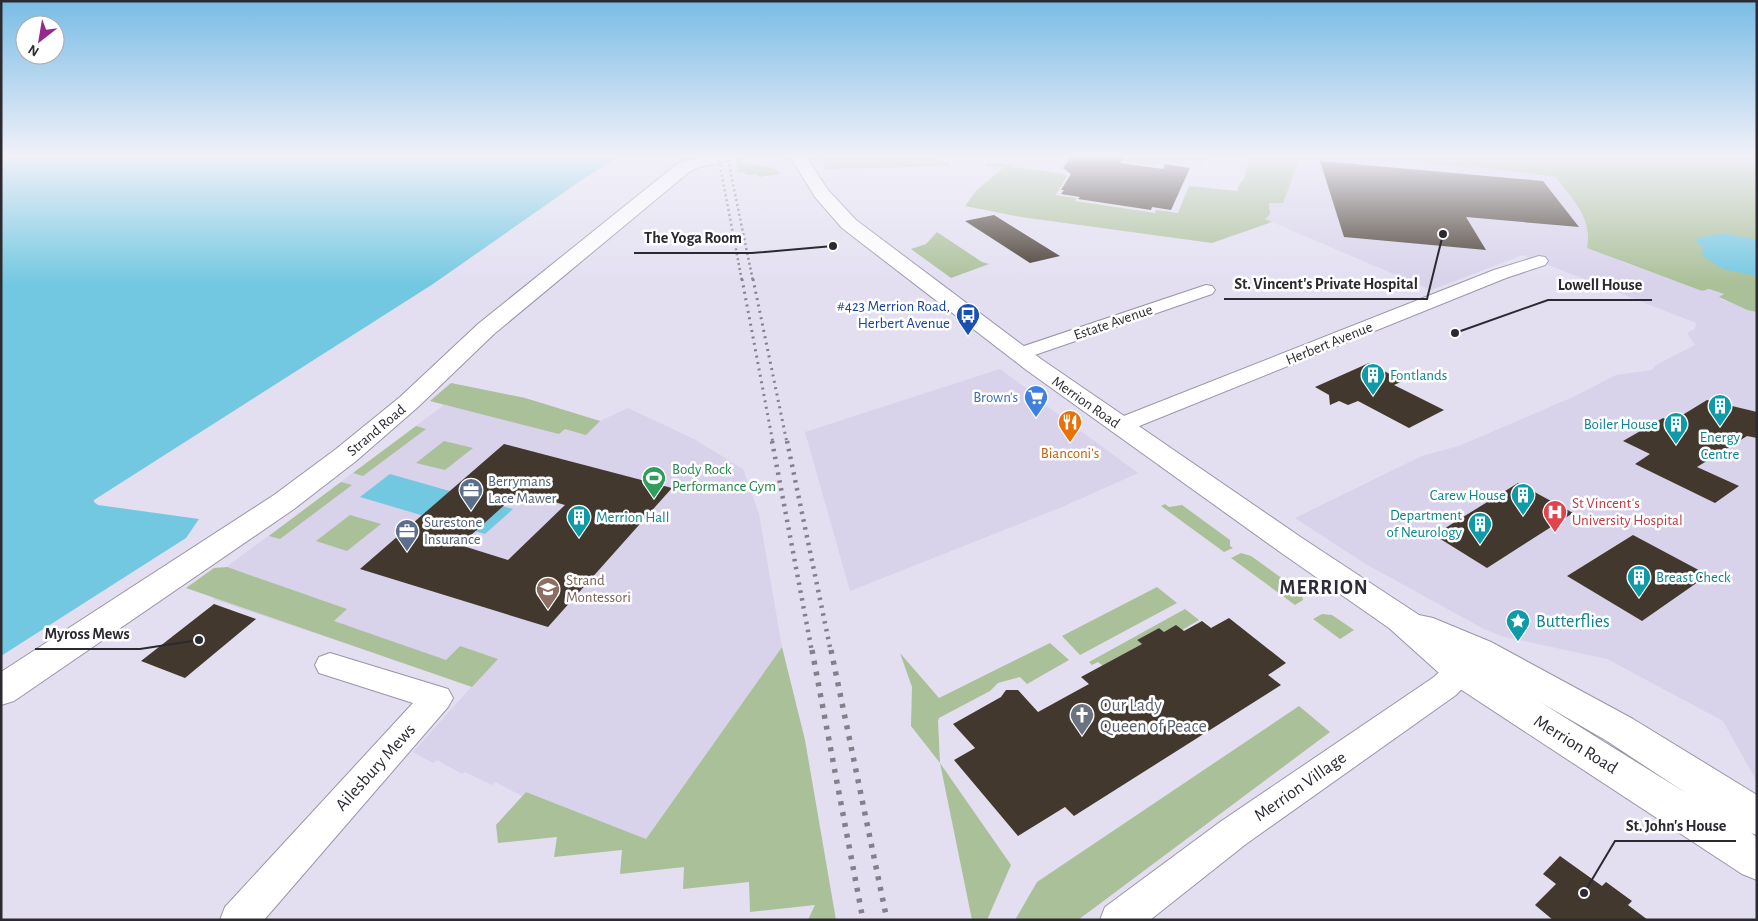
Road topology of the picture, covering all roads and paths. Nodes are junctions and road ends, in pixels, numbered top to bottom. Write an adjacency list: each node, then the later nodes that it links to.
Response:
1 (646, 198): 9 (main road, Strand Road)
2 (825, 198): 5 (main road, Merrion Road)
3 (1539, 262): 6 (street, Herbert Avenue)
4 (1206, 290): 5 (street, Estate Avenue)
5 (1019, 354): 6 (main road, Merrion Road)
6 (1119, 426): 7 (main road, Merrion Road)
7 (1470, 661): 10 (main road, Merrion Road); 11 (main road, Merrion Road); 13 (street, Merrion Village)
8 (330, 665): 12 (street, Ailesbury Mews)
9 (1, 691)
10 (1757, 817)
11 (1757, 860)
12 (239, 920)
13 (1119, 920)

